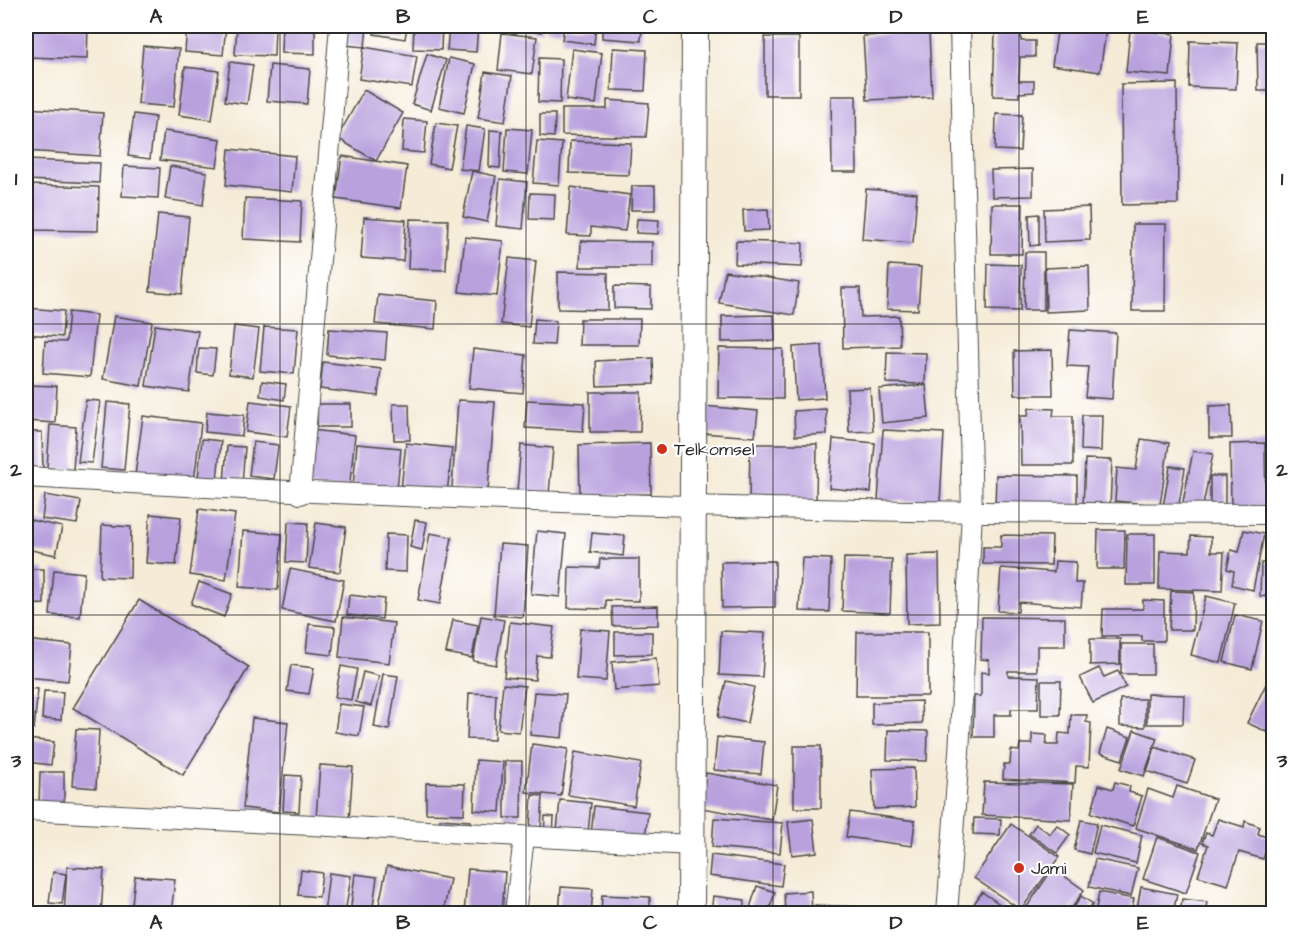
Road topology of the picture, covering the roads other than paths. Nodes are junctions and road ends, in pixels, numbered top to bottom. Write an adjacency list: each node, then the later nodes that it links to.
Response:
1 (340, 26): 5 (street)
2 (695, 26): 6 (street)
3 (960, 26): 7 (street)
4 (26, 477): 5 (street)
5 (300, 494): 6 (street)
6 (693, 506): 7 (street); 11 (street)
7 (972, 513): 8 (street); 14 (street)
8 (1274, 514)
9 (26, 810): 10 (street)
10 (524, 837): 11 (street); 12 (street)
11 (692, 845): 13 (street)
12 (515, 914)
13 (692, 914)
14 (947, 914)

